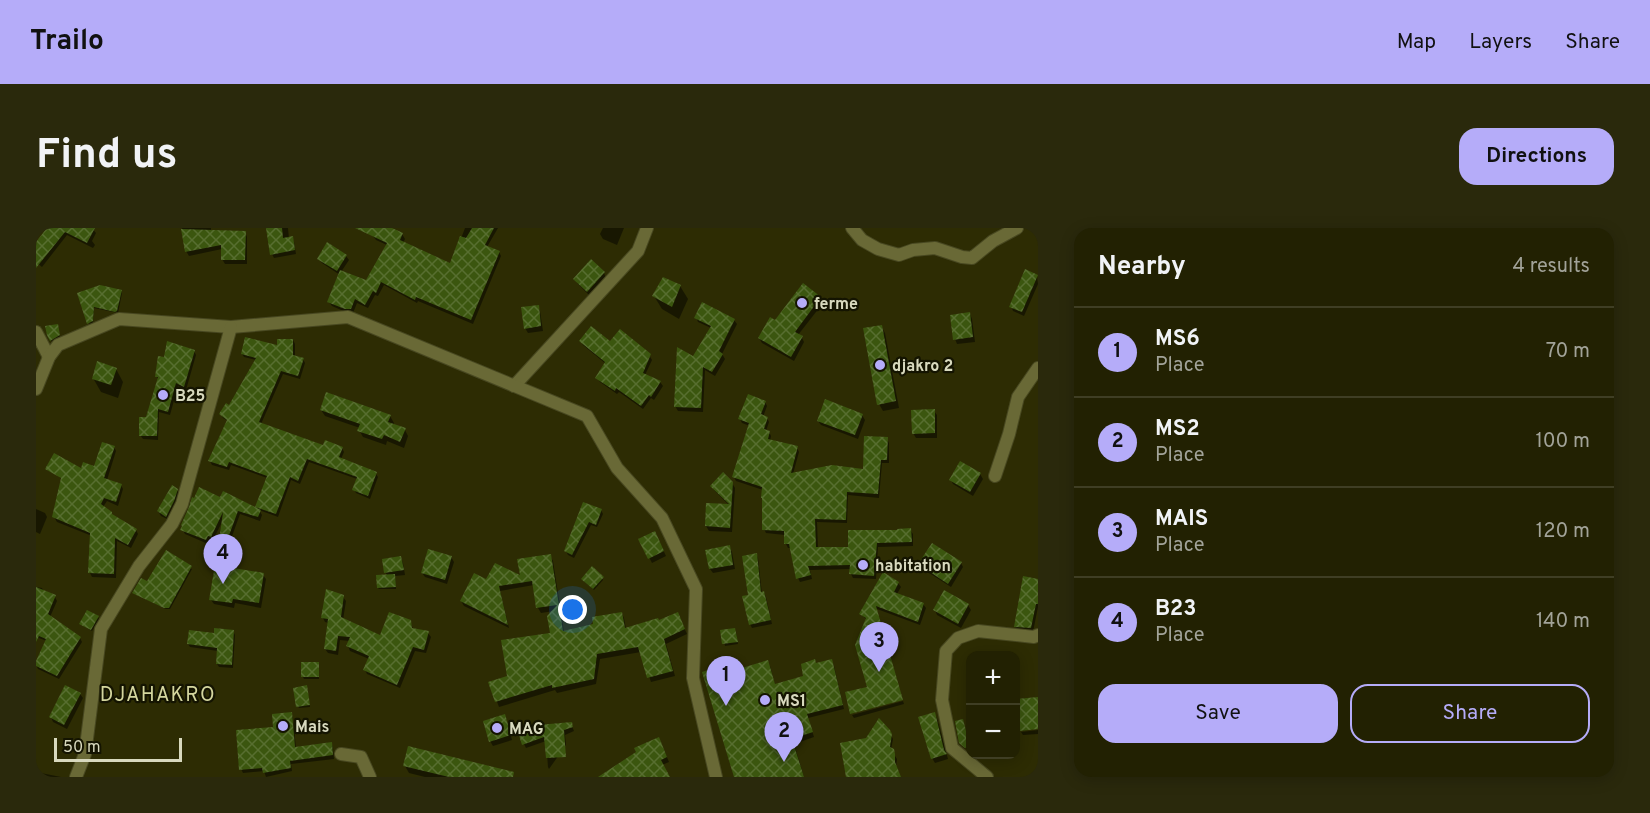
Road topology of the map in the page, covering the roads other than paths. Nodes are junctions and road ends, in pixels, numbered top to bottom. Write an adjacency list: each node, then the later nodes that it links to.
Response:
1 (647, 228): 8 (street)
2 (852, 228): 3 (street)
3 (1017, 228)
4 (231, 327): 6 (street); 8 (street); 13 (street)
5 (36, 332): 6 (street)
6 (49, 357): 9 (street)
7 (1038, 368): 10 (street)
8 (514, 386): 15 (street)
9 (36, 389)
10 (995, 476)
11 (1038, 635): 16 (street)
12 (340, 754): 14 (street)
13 (76, 777)
14 (370, 777)
15 (717, 777)
16 (987, 777)

